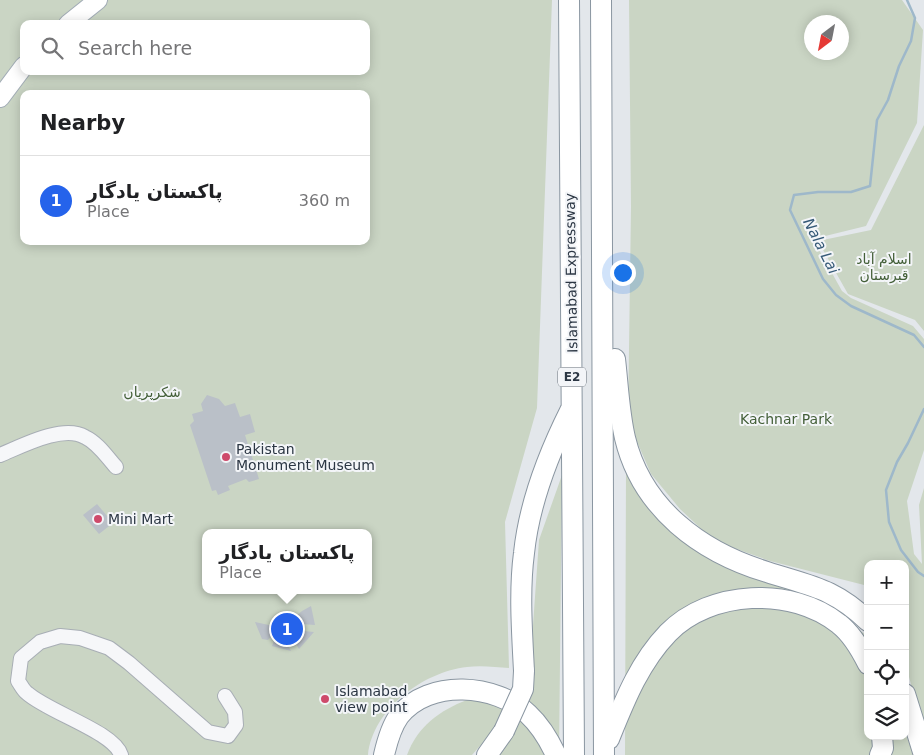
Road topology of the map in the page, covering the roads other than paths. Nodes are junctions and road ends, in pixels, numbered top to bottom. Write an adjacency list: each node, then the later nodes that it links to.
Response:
1 (98, 0): 4 (main road)
2 (569, 0): 8 (highway, Islamabad Expressway / E2)
3 (601, 0): 7 (highway, E2)
4 (73, 20)
5 (20, 71): 6 (main road)
6 (0, 98)
7 (604, 272): 11 (highway); 16 (highway, E2)
8 (572, 407): 19 (highway, bridge); 21 (highway, Islamabad Expressway / E2)
9 (0, 455): 10 (street)
10 (116, 467)
11 (864, 617)
12 (864, 656): 16 (highway)
13 (905, 695): 23 (highway)
14 (225, 696): 17 (street)
15 (882, 740): 22 (highway)
16 (604, 753)
17 (121, 755)
18 (384, 755): 20 (highway)
19 (487, 755)
20 (556, 755)
21 (574, 755)
22 (880, 755)
23 (924, 755)

